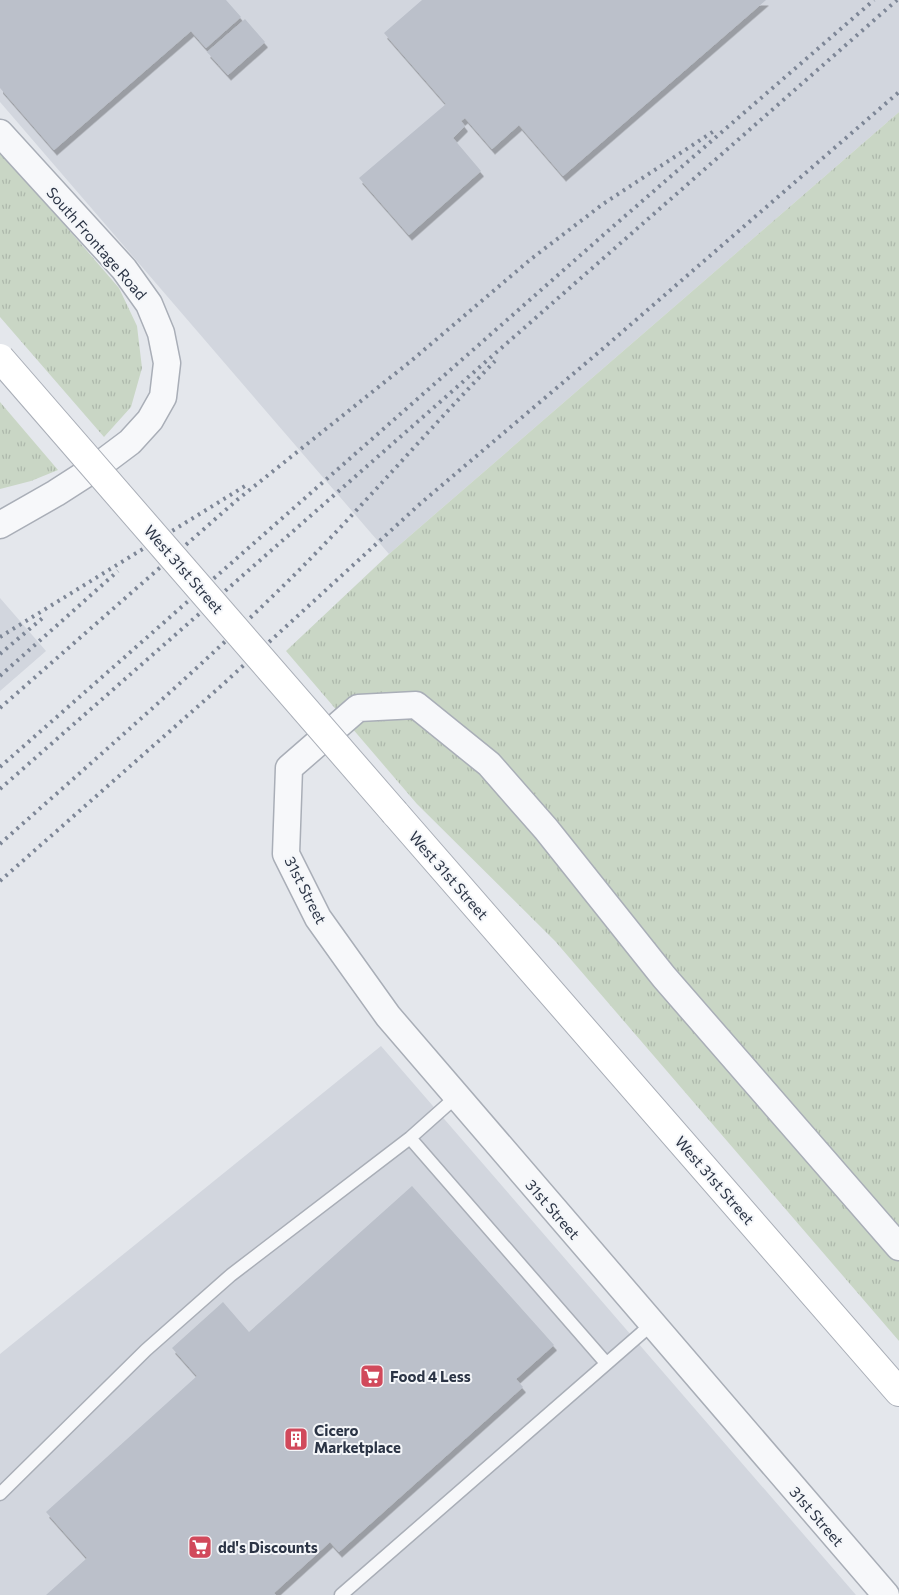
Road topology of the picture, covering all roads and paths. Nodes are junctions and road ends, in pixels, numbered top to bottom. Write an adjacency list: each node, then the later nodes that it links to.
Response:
1 (0, 133): 3 (street, South Frontage Road)
2 (0, 358): 9 (main road, West 31st Street, bridge)
3 (0, 525)
4 (456, 1097): 5 (lane); 6 (street, 31st Street); 7 (street, 31st Street)
5 (410, 1138): 8 (lane); 10 (lane)
6 (899, 1247)
7 (652, 1324): 8 (lane); 12 (street, 31st Street)
8 (606, 1363): 11 (lane)
9 (899, 1392)
10 (0, 1494)
11 (342, 1595)
12 (886, 1595)

